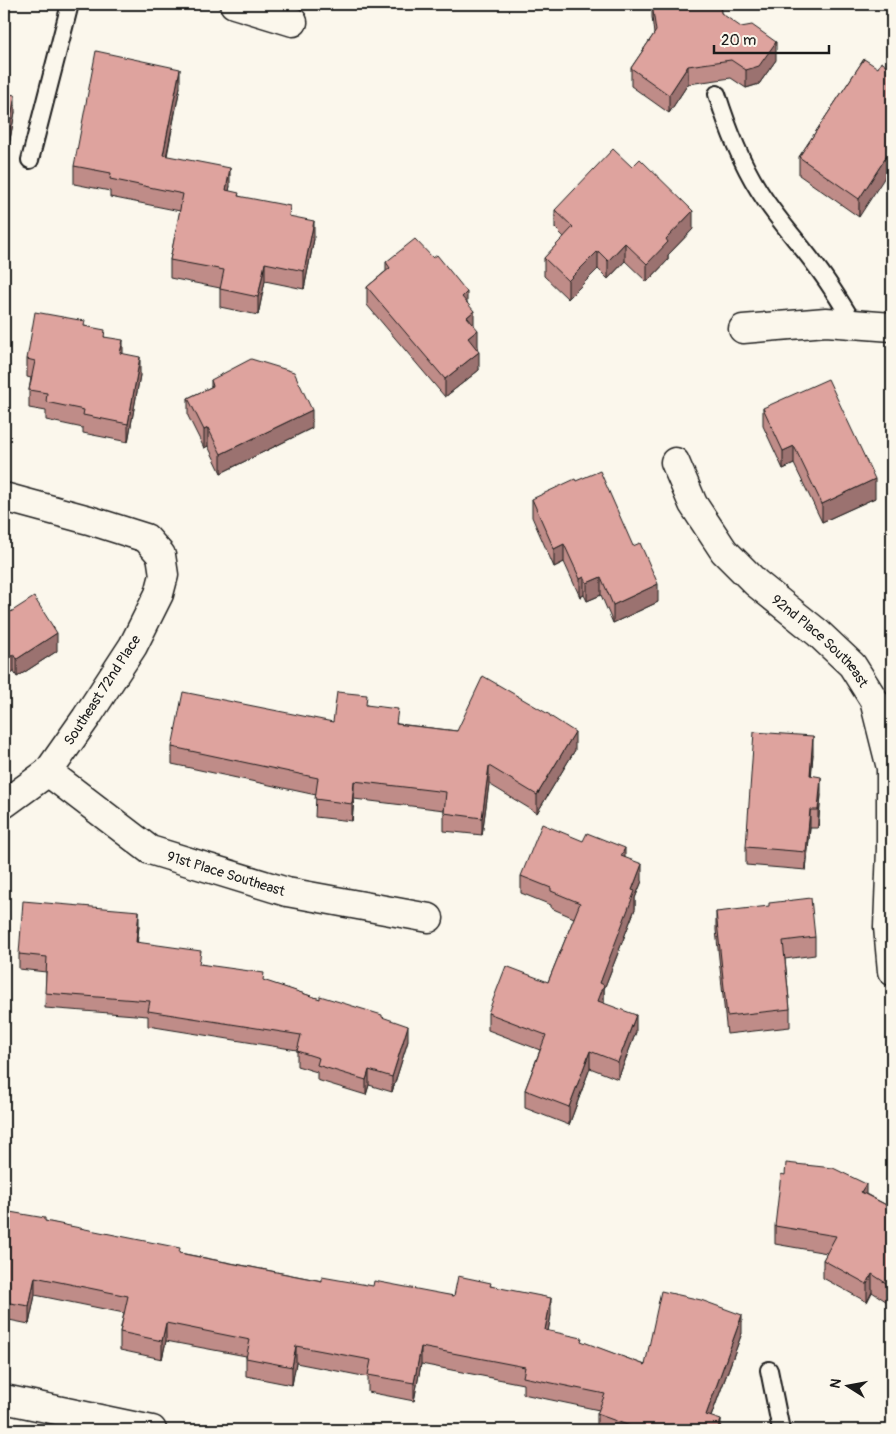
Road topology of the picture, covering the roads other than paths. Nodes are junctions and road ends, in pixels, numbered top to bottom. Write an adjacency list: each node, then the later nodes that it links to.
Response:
1 (70, 4): 5 (lane)
2 (234, 4): 3 (street)
3 (293, 22)
4 (717, 94): 6 (lane)
5 (30, 160)
6 (854, 324): 7 (street); 8 (street)
7 (892, 327)
8 (743, 329)
9 (675, 462): 14 (street, 92nd Place Southeast)
10 (4, 497): 11 (street, Southeast 72nd Place)
11 (48, 772): 12 (street, Southeast 72nd Place); 13 (street, 91st Place Southeast)
12 (4, 804)
13 (429, 918)
14 (892, 970)
15 (769, 1370): 18 (lane)
16 (4, 1399): 17 (street)
17 (152, 1430)
18 (781, 1430)

